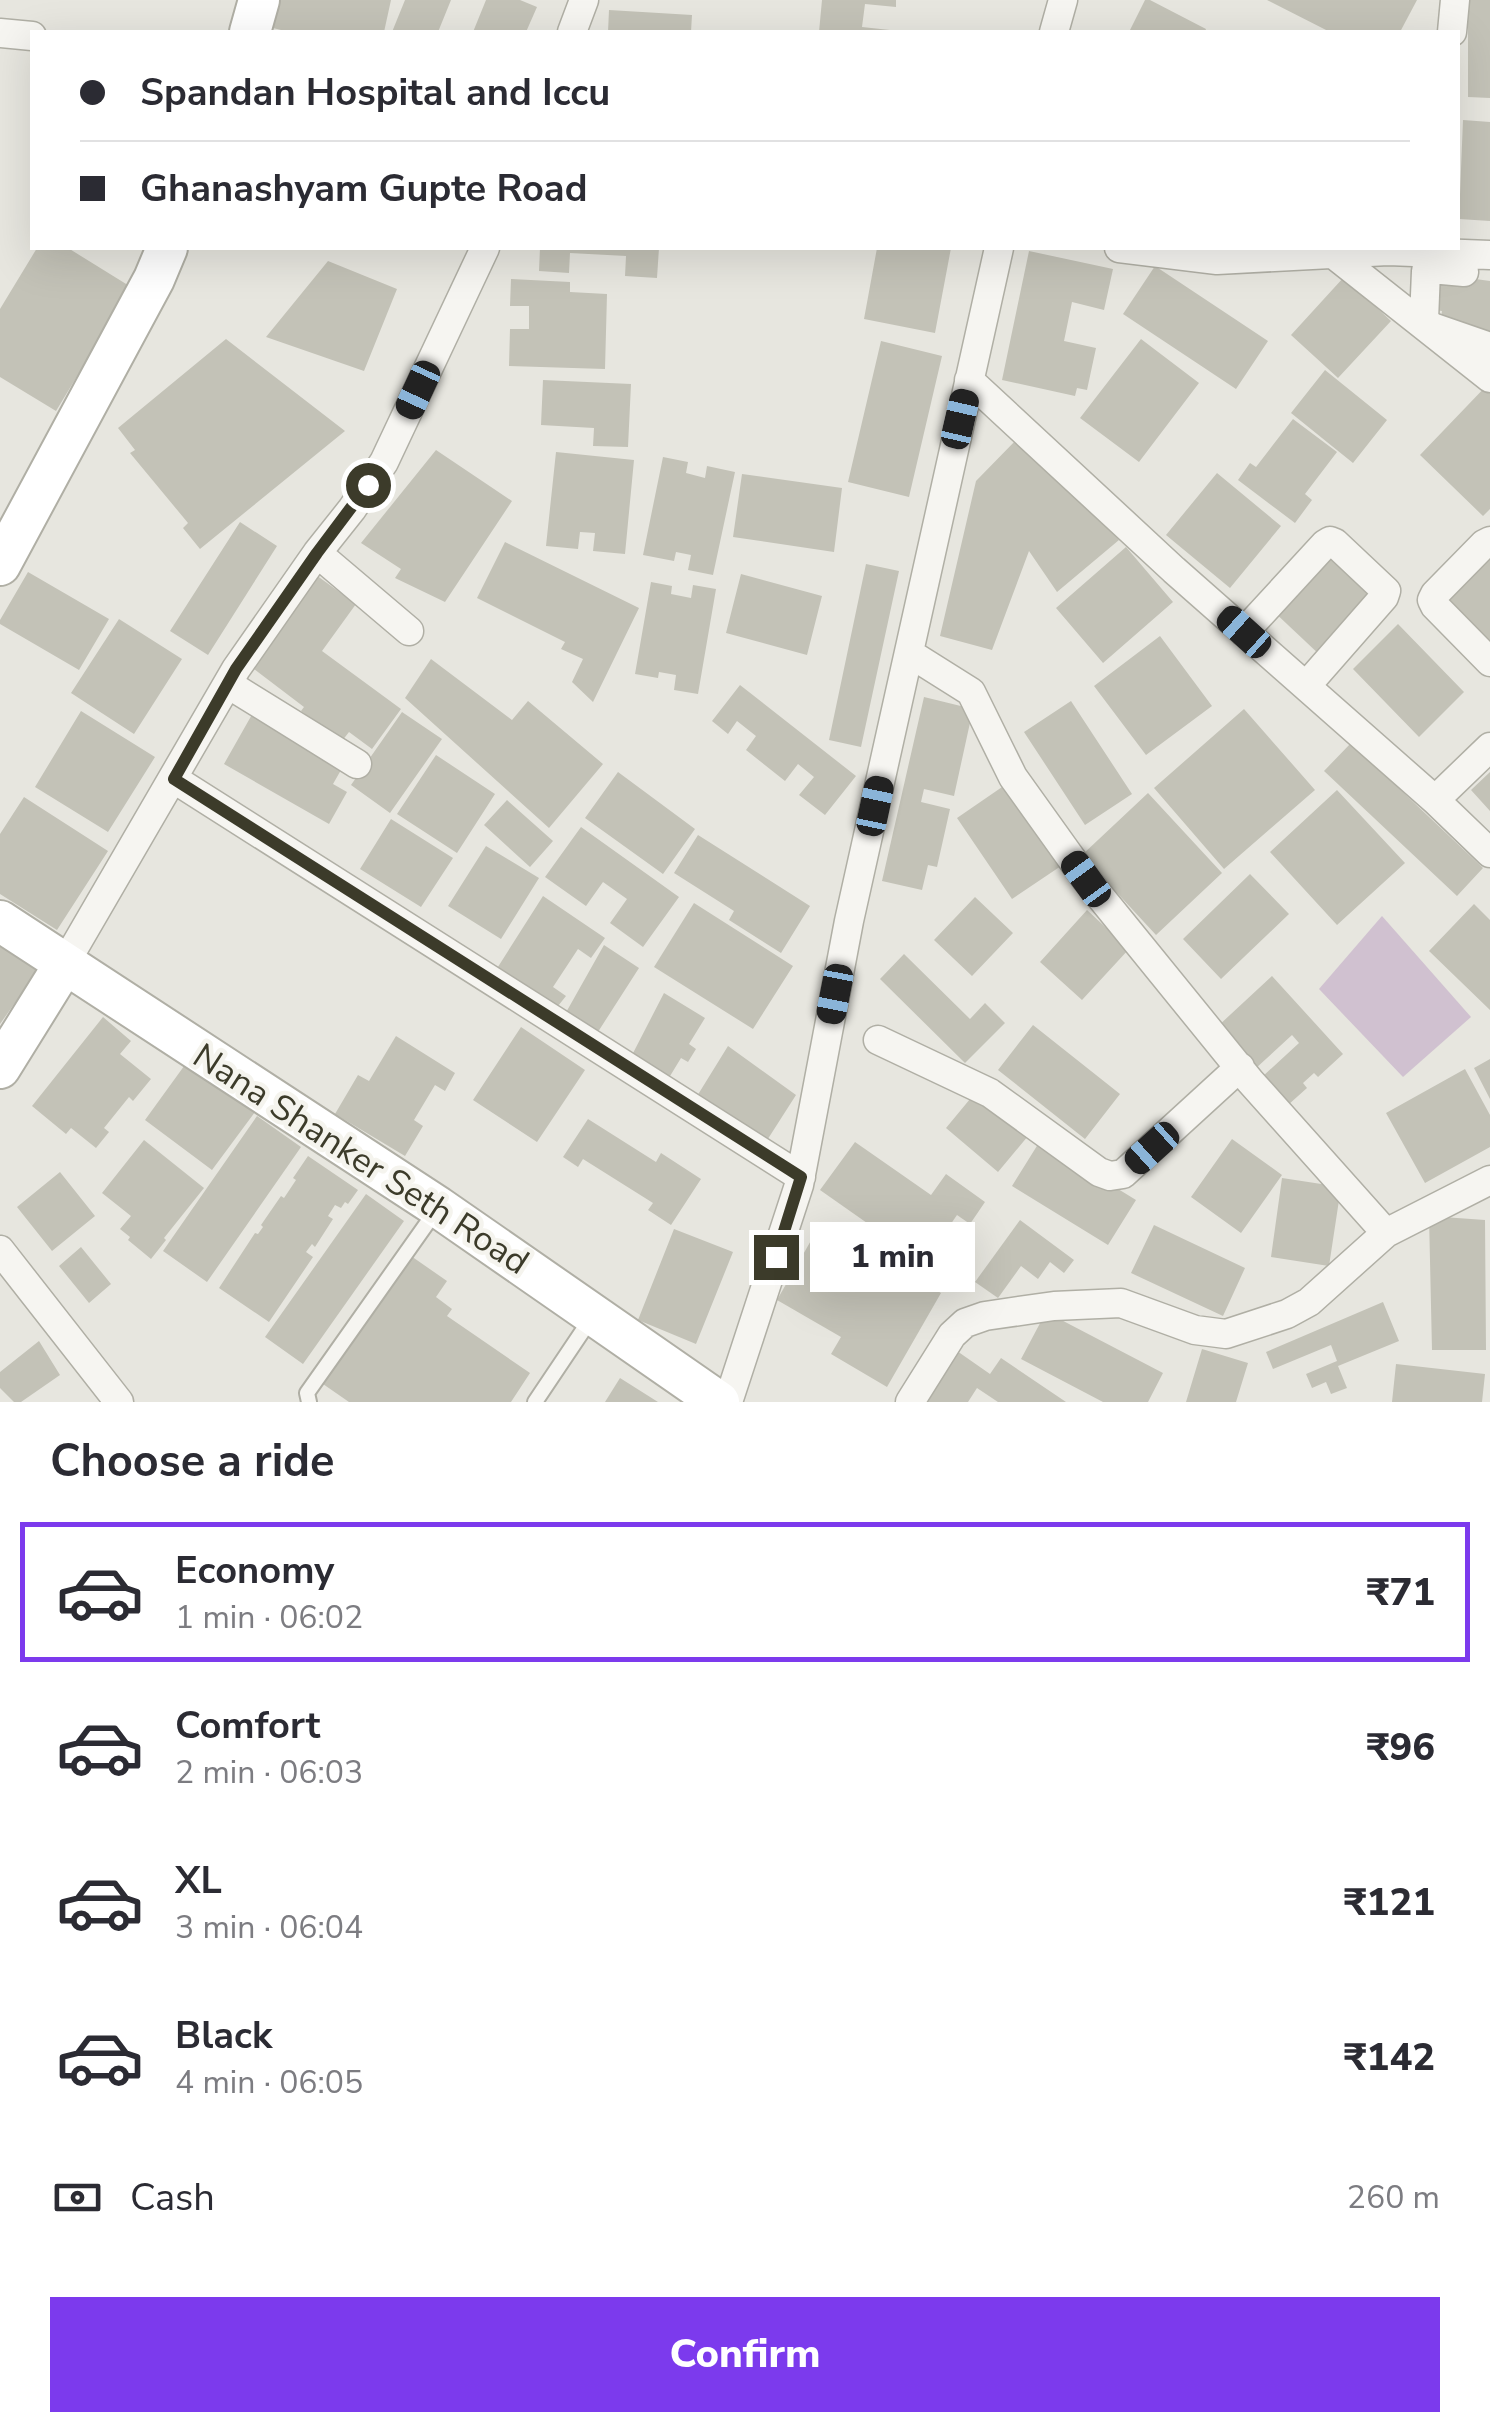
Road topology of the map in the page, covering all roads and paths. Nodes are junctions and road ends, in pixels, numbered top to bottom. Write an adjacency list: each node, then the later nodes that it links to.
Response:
1 (259, 0): 5 (street)
2 (584, 0): 6 (street)
3 (1063, 0): 7 (street)
4 (1454, 0): 8 (street)
5 (251, 30)
6 (573, 30)
7 (1055, 30)
8 (1452, 30)
9 (0, 33): 10 (street)
10 (30, 36)
11 (165, 250): 22 (street)
12 (484, 250): 24 (street)
13 (999, 250): 21 (street)
14 (1135, 250): 16 (street)
15 (1434, 250): 16 (street); 17 (street)
16 (1332, 253): 20 (street)
17 (1490, 255)
18 (1490, 274): 19 (street)
19 (1490, 348)
20 (1490, 378)
21 (969, 380): 27 (street); 28 (street)
22 (11, 522): 25 (street)
23 (1490, 541): 29 (street)
24 (317, 553): 26 (street); 30 (street)
25 (0, 566)
26 (409, 631)
27 (1244, 632): 31 (street); 31 (street)
28 (909, 653): 41 (street); 42 (street)
29 (1490, 662)
30 (228, 684): 33 (street); 34 (street)
31 (1306, 686): 35 (street)
32 (1490, 747): 35 (street)
33 (357, 764)
34 (174, 779): 38 (street); 42 (street)
35 (1435, 800): 36 (street)
36 (1490, 853)
37 (0, 921): 38 (street, Nana Shanker Seth Road)
38 (64, 965): 40 (street); 44 (street, Nana Shanker Seth Road)
39 (878, 1040): 41 (street)
40 (0, 1068)
41 (1240, 1068): 45 (street)
42 (801, 1177): 52 (street)
43 (1490, 1180): 45 (street)
44 (438, 1207): 47 (street, Nana Shanker Seth Road); 49 (lane)
45 (1386, 1233): 53 (street)
46 (0, 1250): 48 (street)
47 (594, 1315): 50 (lane); 51 (street, Nana Shanker Seth Road)
48 (118, 1402)
49 (308, 1402)
50 (535, 1402)
51 (719, 1402)
52 (728, 1402)
53 (910, 1402)

